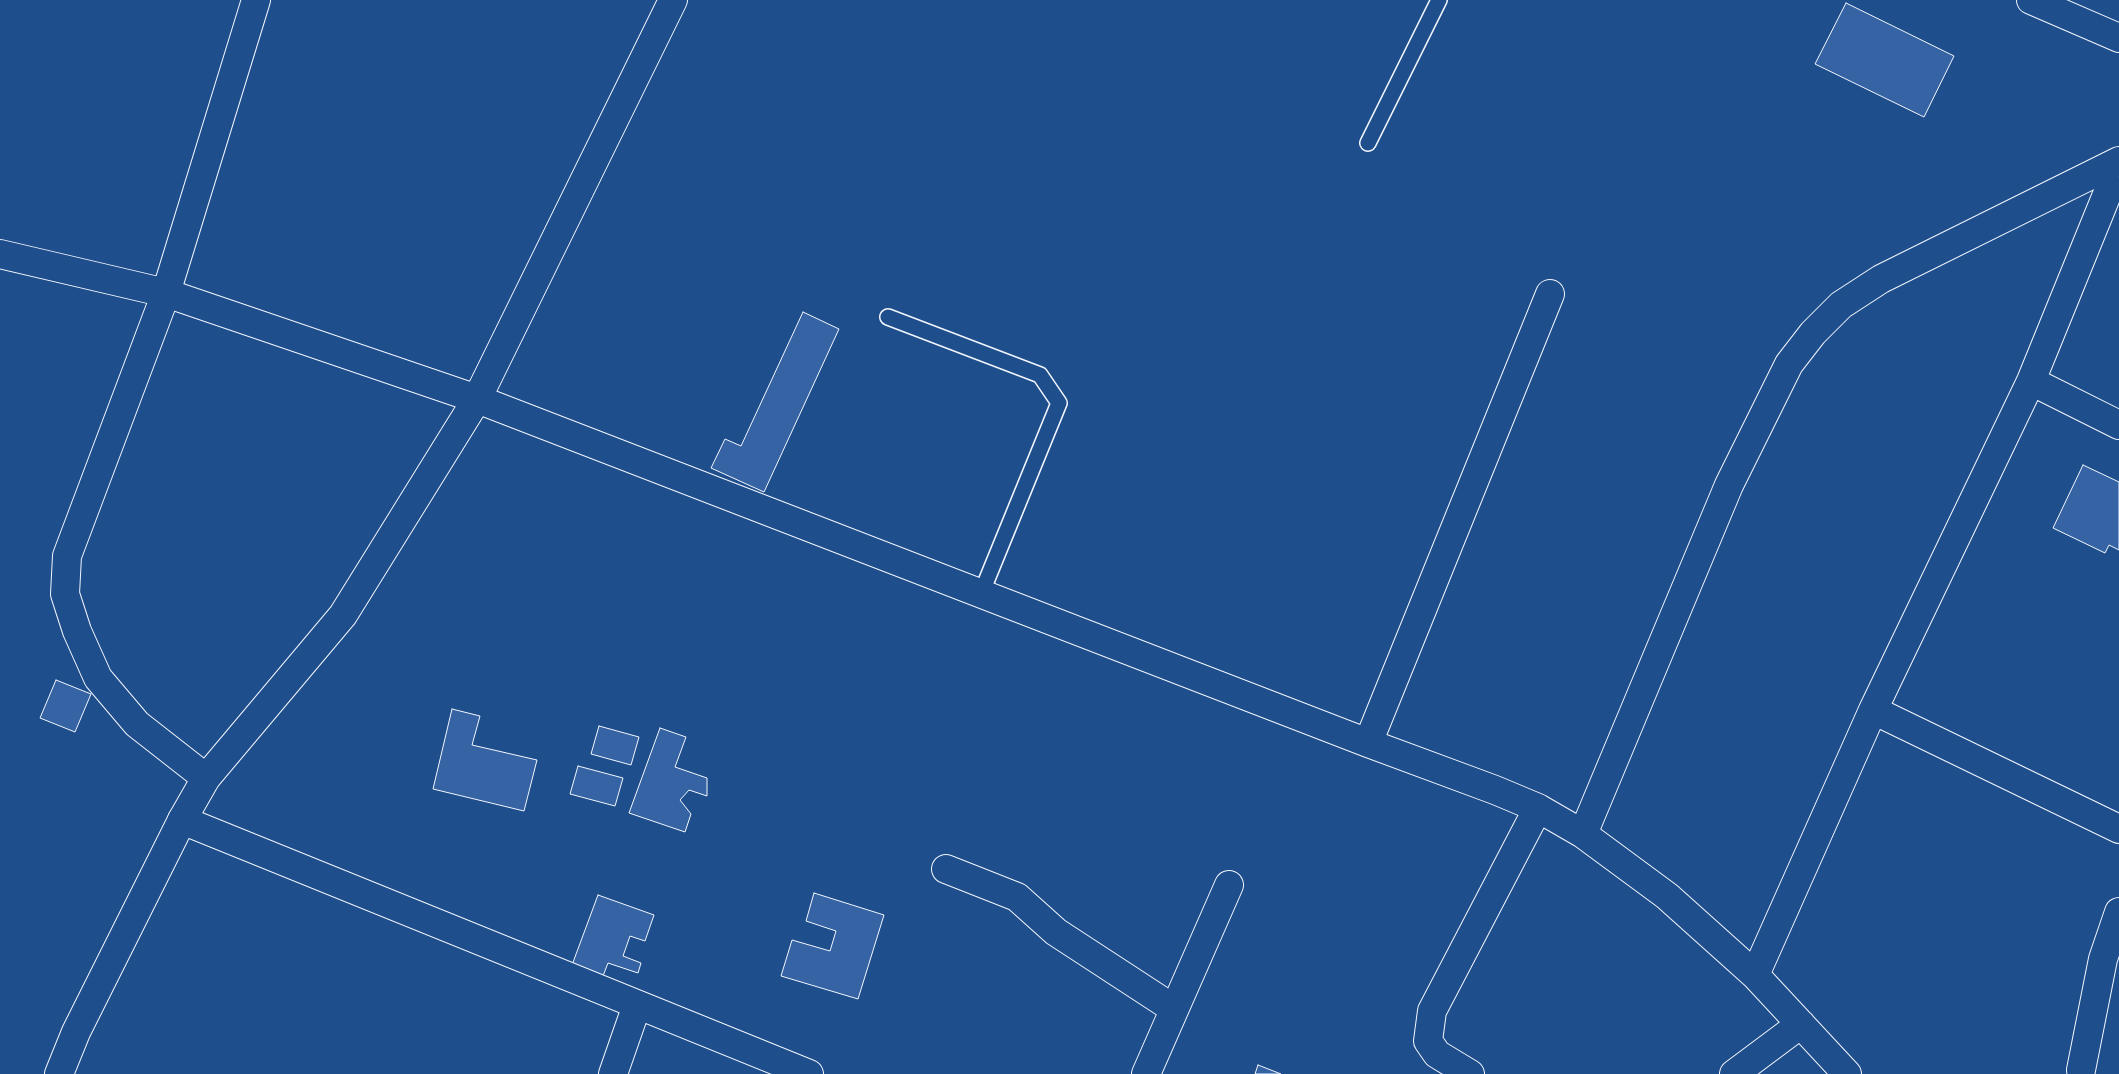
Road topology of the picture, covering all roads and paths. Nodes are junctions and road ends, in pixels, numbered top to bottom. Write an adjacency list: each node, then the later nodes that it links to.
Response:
1 (256, 0): 10 (street)
2 (673, 0): 14 (street)
3 (1439, 0): 6 (lane)
4 (2031, 0): 5 (street)
5 (2119, 38)
6 (1368, 143)
7 (2119, 161): 23 (street)
8 (2119, 165): 13 (street)
9 (0, 254): 10 (street)
10 (166, 293): 14 (street); 19 (street)
11 (1550, 294): 18 (street)
12 (888, 316): 16 (lane)
13 (2031, 381): 15 (street); 17 (street)
14 (477, 399): 16 (street); 19 (street)
15 (2119, 425)
16 (981, 594): 18 (street)
17 (1873, 710): 22 (street); 27 (street)
18 (1368, 743): 20 (street)
19 (206, 778): 21 (street)
20 (1538, 808): 23 (street); 36 (street)
21 (182, 820): 28 (street); 32 (street)
22 (2119, 829)
23 (1583, 834): 27 (street)
24 (946, 869): 29 (street)
25 (1229, 884): 29 (street)
26 (2119, 912): 31 (street)
27 (1755, 975): 30 (street)
28 (637, 1005): 33 (street); 34 (street)
29 (1174, 1008): 35 (street)
30 (1801, 1024): 37 (street); 38 (street)
31 (2081, 1070)
32 (59, 1074)
33 (613, 1074)
34 (809, 1074)
35 (1146, 1074)
36 (1470, 1074)
37 (1734, 1074)
38 (1847, 1074)

